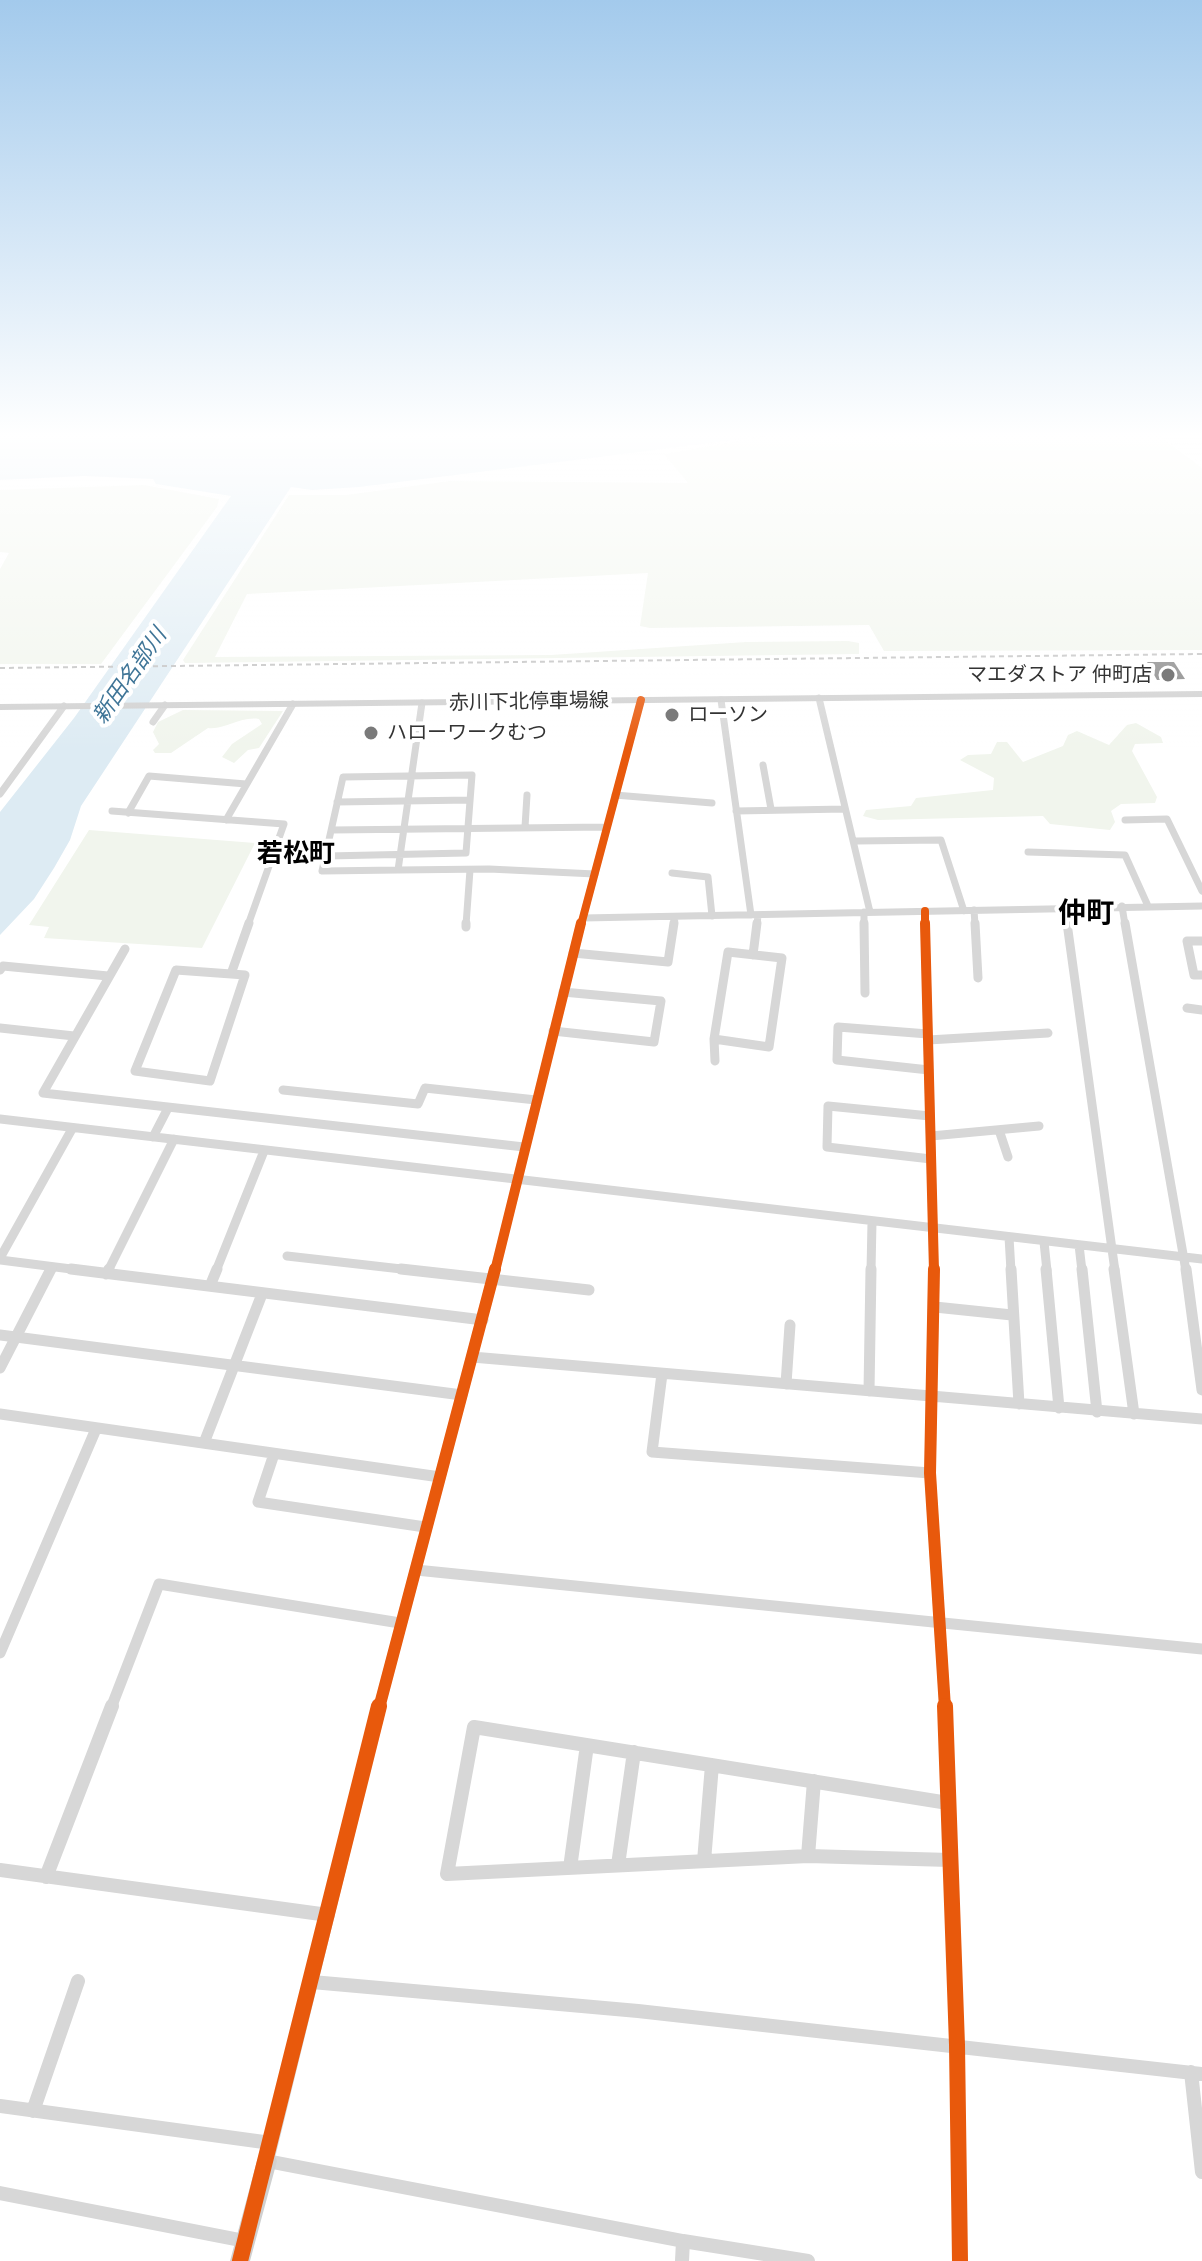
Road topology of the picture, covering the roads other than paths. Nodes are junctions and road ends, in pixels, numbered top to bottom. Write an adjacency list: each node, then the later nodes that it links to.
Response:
1 (1202, 694): 2 (main road, 赤川下北停車場線)
2 (819, 698): 4 (main road, 赤川下北停車場線); 22 (street)
3 (641, 700): 4 (main road, 赤川下北停車場線); 5 (main road, 赤川下北停車場線); 16 (street)
4 (721, 700): 24 (street)
5 (422, 703): 6 (main road, 赤川下北停車場線); 12 (street)
6 (293, 704): 7 (main road, 赤川下北停車場線); 13 (street)
7 (165, 705): 8 (main road, 赤川下北停車場線); 10 (street)
8 (66, 706): 9 (main road, 赤川下北停車場線); 14 (street)
9 (0, 707)
10 (153, 722)
11 (763, 765): 21 (street)
12 (410, 776): 17 (street); 18 (street); 19 (street)
13 (246, 784): 25 (street); 26 (street)
14 (0, 794)
15 (527, 795): 29 (street)
16 (615, 795): 20 (street); 30 (street)
17 (470, 800): 18 (street); 28 (street)
18 (406, 801): 19 (street); 31 (street)
19 (337, 802): 32 (street)
20 (712, 803)
21 (771, 809): 22 (street); 24 (street)
22 (845, 809): 33 (street)
23 (112, 811): 25 (street)
24 (736, 811): 51 (street)
25 (128, 813): 26 (street)
26 (226, 820): 61 (street)
27 (1125, 820): 42 (street)
28 (469, 827): 29 (street); 31 (street); 35 (street)
29 (525, 827): 30 (street)
30 (606, 827): 41 (street)
31 (402, 829): 32 (street); 36 (street)
32 (332, 830): 37 (street)
33 (856, 841): 49 (street); 50 (street)
34 (1028, 852): 44 (street)
35 (466, 853): 36 (street); 39 (street)
36 (399, 854): 37 (street); 38 (street)
37 (327, 856): 38 (street)
38 (398, 870): 39 (street)
39 (472, 870): 41 (street); 55 (street)
40 (672, 873): 52 (street)
41 (595, 874): 54 (street)
42 (1202, 891)
43 (1122, 906): 44 (street); 46 (street); 100 (street)
44 (1148, 906): 45 (street)
45 (1202, 906)
46 (1065, 907): 47 (street); 98 (street)
47 (974, 910): 49 (street); 64 (street)
48 (925, 911): 49 (street); 50 (street); 73 (street)
49 (964, 911)
50 (867, 912): 51 (street); 66 (street)
51 (754, 915): 52 (street); 59 (street)
52 (712, 916): 53 (street)
53 (675, 917): 54 (street); 58 (street)
54 (583, 918): 58 (street)
55 (466, 927)
56 (1202, 941): 62 (street)
57 (125, 949): 63 (street)
58 (573, 953): 65 (street)
59 (753, 955): 74 (street); 74 (street)
60 (0, 970): 63 (street)
61 (231, 974): 61 (street)
62 (1202, 975)
63 (108, 976): 72 (street)
64 (978, 978)
65 (563, 992): 70 (street); 70 (street)
66 (865, 993)
67 (1187, 1008): 68 (street)
68 (1202, 1010)
69 (0, 1028): 72 (street)
70 (553, 1031): 78 (street)
71 (1048, 1033): 73 (street)
72 (74, 1036): 79 (street)
73 (928, 1037): 76 (street); 76 (street)
74 (714, 1039): 75 (street)
75 (715, 1061)
76 (929, 1070): 80 (street)
77 (283, 1090): 78 (street)
78 (536, 1100): 88 (street)
79 (168, 1108): 86 (street); 88 (street)
80 (930, 1116): 85 (street); 91 (street)
81 (0, 1120): 83 (street)
82 (1039, 1126): 84 (street)
83 (72, 1129): 86 (street); 101 (street)
84 (999, 1130): 85 (street); 90 (street)
85 (931, 1136): 91 (street)
86 (153, 1137): 87 (street)
87 (174, 1139): 89 (street); 104 (street)
88 (524, 1147): 92 (street)
89 (264, 1151): 92 (street); 106 (street)
90 (1008, 1157)
91 (931, 1159): 94 (street)
92 (516, 1180): 93 (street); 105 (street)
93 (872, 1222): 94 (street); 121 (street)
94 (933, 1230): 95 (street); 109 (street)
95 (1009, 1237): 96 (street); 110 (street)
96 (1044, 1242): 97 (street); 125 (street)
97 (1079, 1245): 98 (street); 126 (street)
98 (1110, 1248): 100 (street); 128 (street)
99 (287, 1256): 105 (street)
100 (1184, 1257): 102 (street); 120 (street)
101 (0, 1259): 103 (street)
102 (1202, 1259)
103 (52, 1267): 104 (street); 114 (street)
104 (106, 1274): 106 (street)
105 (491, 1279): 107 (street); 111 (street)
106 (210, 1286): 108 (street)
107 (589, 1290)
108 (262, 1294): 111 (street); 116 (street)
109 (935, 1307): 110 (street); 123 (street)
110 (1012, 1315): 124 (street)
111 (483, 1320): 115 (street)
112 (790, 1325): 119 (street)
113 (0, 1335): 114 (street)
114 (17, 1337): 116 (street); 117 (street)
115 (472, 1357): 118 (street); 122 (street)
116 (235, 1367): 122 (street); 131 (street)
117 (0, 1368)
118 (662, 1374): 119 (street); 133 (street)
119 (786, 1384): 121 (street)
120 (1202, 1390)
121 (869, 1391): 123 (street)
122 (462, 1395): 134 (street)
123 (931, 1397): 124 (street); 133 (street)
124 (1019, 1404): 125 (street)
125 (1059, 1408): 126 (street)
126 (1097, 1412): 128 (street)
127 (0, 1414): 130 (street)
128 (1134, 1414): 129 (street)
129 (1202, 1419)
130 (96, 1429): 131 (street); 140 (street)
131 (204, 1443): 132 (street)
132 (274, 1454): 134 (street); 135 (street)
133 (930, 1473): 138 (street)
134 (440, 1477): 135 (street)
135 (425, 1527): 136 (street)
136 (416, 1570): 137 (street); 138 (street)
137 (400, 1623): 152 (street); 153 (street)
138 (942, 1625): 139 (street); 145 (street)
139 (1202, 1649)
140 (0, 1653)
141 (587, 1745): 142 (street); 150 (street); 150 (street)
142 (634, 1752): 143 (street); 149 (street)
143 (712, 1765): 144 (street); 148 (street)
144 (814, 1781): 145 (street); 146 (street)
145 (948, 1803): 147 (street)
146 (808, 1856): 147 (street); 148 (street)
147 (950, 1860): 156 (street)
148 (704, 1861): 149 (street)
149 (618, 1865): 150 (street)
150 (570, 1868)
151 (0, 1870): 152 (street)
152 (46, 1877): 153 (street)
153 (328, 1915): 155 (street)
154 (78, 1981): 159 (street)
155 (312, 1982): 156 (street); 160 (street)
156 (957, 2045): 157 (street); 167 (street)
157 (1196, 2073): 161 (street)
158 (0, 2106): 159 (street)
159 (33, 2111): 160 (street)
160 (269, 2152): 163 (street); 164 (main road)
161 (1202, 2172)
162 (0, 2193): 164 (street)
163 (683, 2241): 165 (street); 166 (street)
164 (243, 2251)
165 (682, 2261)
166 (808, 2261)
167 (960, 2261)

